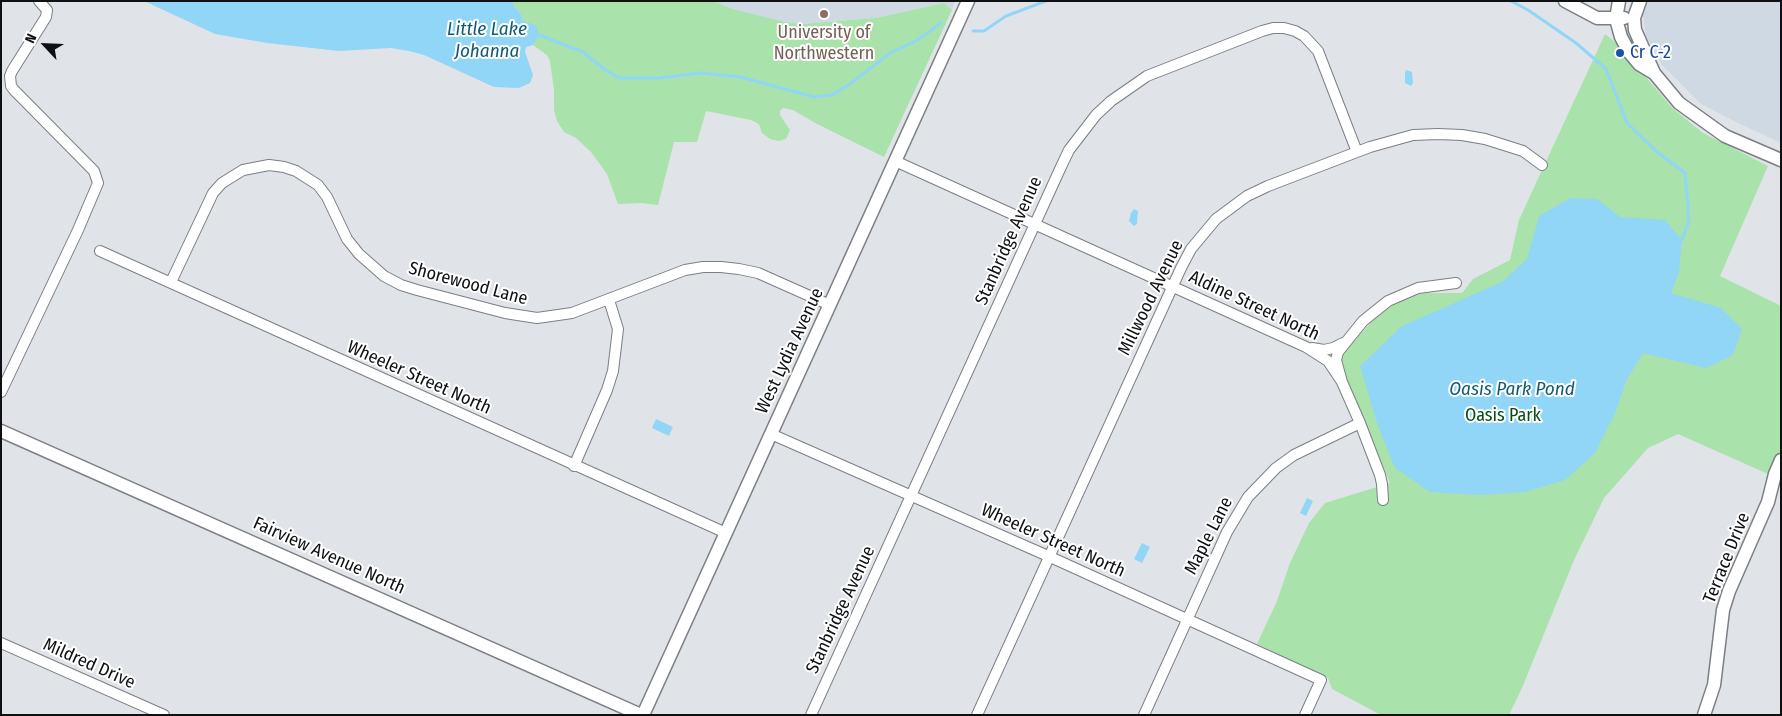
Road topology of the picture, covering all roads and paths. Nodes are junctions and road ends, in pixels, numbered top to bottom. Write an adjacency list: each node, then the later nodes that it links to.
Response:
1 (40, 1): 23 (street)
2 (968, 1): 11 (street, West Lydia Avenue)
3 (1565, 1): 7 (street)
4 (1619, 1): 7 (street)
5 (1640, 1): 6 (street)
6 (1634, 18): 7 (street); 8 (street)
7 (1616, 19): 8 (street)
8 (1654, 73): 10 (street)
9 (1357, 152): 12 (street, Millwood Avenue); 13 (street, Stanbridge Avenue); 17 (street, Millwood Avenue)
10 (1781, 160)
11 (895, 162): 13 (street, Aldine Street North); 19 (street, West Lydia Avenue)
12 (1542, 165)
13 (1034, 224): 17 (street, Aldine Street North); 30 (street, Stanbridge Avenue)
14 (100, 251): 15 (street, Wheeler Street North)
15 (172, 282): 18 (street, Shorewood Lane); 28 (street, Wheeler Street North)
16 (1456, 283): 20 (street)
17 (1172, 286): 21 (street, Aldine Street North); 34 (street, Millwood Avenue)
18 (608, 300): 19 (street, Shorewood Lane); 28 (street)
19 (830, 305): 26 (street, West Lydia Avenue)
20 (1350, 337): 21 (street); 22 (street)
21 (1306, 347): 22 (street, Aldine Street North)
22 (1342, 382): 24 (street)
23 (1, 392)
24 (1360, 423): 31 (street); 35 (street, Maple Lane)
25 (1, 431): 38 (street, Fairview Avenue North)
26 (771, 434): 30 (street, Wheeler Street North); 33 (street, West Lydia Avenue)
27 (1781, 460): 32 (street, Terrace Drive)
28 (574, 466): 33 (street, Wheeler Street North)
29 (1781, 484): 32 (street, Terrace Drive)
30 (911, 496): 34 (street, Wheeler Street North); 39 (street, Stanbridge Avenue)
31 (1383, 500)
32 (1768, 502): 43 (street, Terrace Drive)
33 (726, 533): 38 (street, West Lydia Avenue)
34 (1048, 556): 35 (street, Wheeler Street North); 40 (street, Millwood Avenue)
35 (1187, 620): 41 (street, Maple Lane); 42 (street, Wheeler Street North)
36 (1, 642): 37 (street, Mildred Drive)
37 (164, 715)
38 (642, 715)
39 (811, 715)
40 (976, 715)
41 (1144, 715)
42 (1305, 715)
43 (1704, 715)

